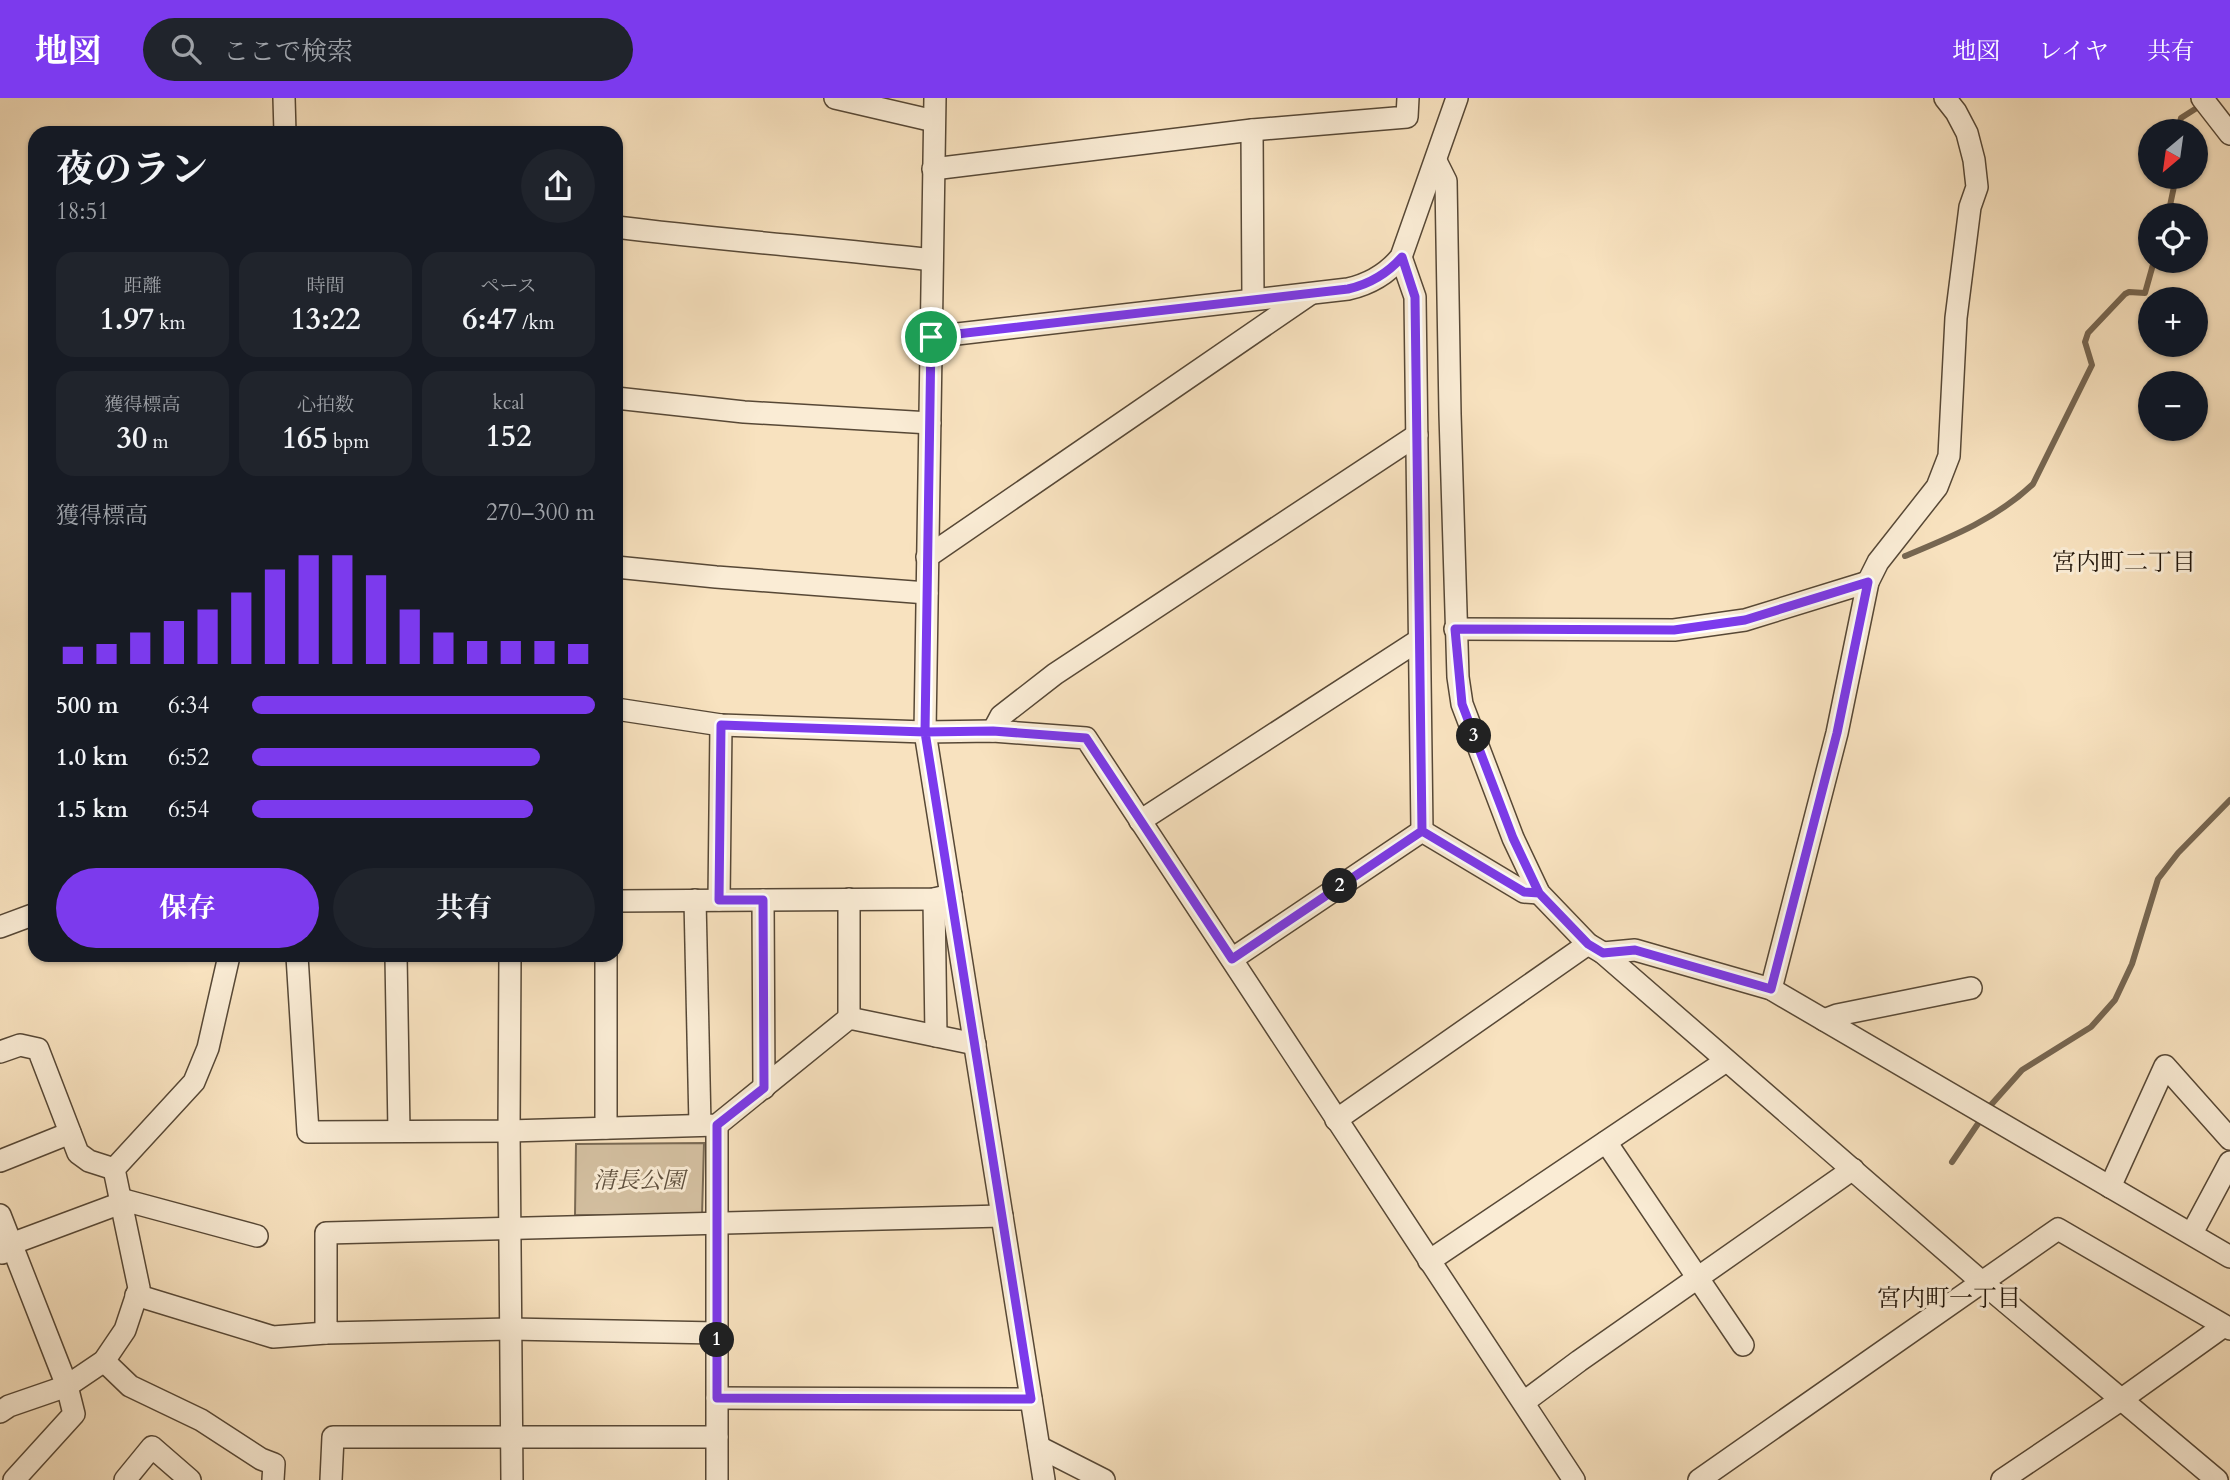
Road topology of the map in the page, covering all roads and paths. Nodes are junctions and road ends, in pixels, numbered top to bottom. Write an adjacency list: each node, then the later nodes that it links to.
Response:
1 (284, 98): 9 (street)
2 (835, 98): 8 (street)
3 (934, 98): 8 (street)
4 (1408, 98): 10 (street)
5 (1457, 98): 12 (street)
6 (1945, 98): 25 (street)
7 (2202, 98): 11 (street)
8 (934, 121): 13 (street)
9 (285, 126)
10 (1252, 130): 13 (street); 18 (street)
11 (2230, 134)
12 (1436, 161): 15 (street); 27 (street)
13 (933, 169): 16 (street)
14 (623, 228): 16 (street)
15 (1402, 257): 17 (street); 22 (street)
16 (932, 260): 19 (street)
17 (1312, 293): 18 (street); 23 (street)
18 (1253, 299): 19 (street)
19 (931, 337): 21 (street)
20 (623, 399): 21 (street)
21 (930, 423): 23 (street)
22 (1417, 435): 28 (street); 31 (street)
23 (928, 557): 26 (street)
24 (623, 568): 26 (street)
25 (1868, 582): 27 (street); 52 (street)
26 (927, 593): 32 (street)
27 (1455, 629): 35 (street)
28 (1419, 640): 33 (street); 34 (street)
29 (623, 710): 30 (street)
30 (721, 725): 32 (street); 39 (street)
31 (993, 731): 32 (street); 33 (street)
32 (925, 732): 36 (street)
33 (1140, 821): 45 (street)
34 (1422, 831): 35 (street); 45 (street)
35 (1539, 893): 44 (street)
36 (943, 897): 37 (street); 55 (street); 56 (street)
37 (849, 899): 40 (street); 53 (street)
38 (695, 900): 39 (street); 41 (street); 61 (street)
39 (719, 900): 40 (street)
40 (763, 900): 59 (street)
41 (623, 901)
42 (28, 917): 43 (street)
43 (0, 928)
44 (1596, 949): 52 (street); 58 (street); 60 (street)
45 (1232, 959): 60 (street)
46 (228, 962): 70 (street)
47 (297, 962): 63 (street)
48 (396, 962): 63 (street)
49 (510, 962): 64 (street)
50 (606, 962): 62 (street)
51 (1971, 988): 54 (street)
52 (1771, 989): 54 (street)
53 (849, 1018): 55 (street); 59 (street)
54 (1824, 1020): 72 (street)
55 (936, 1036): 56 (street)
56 (975, 1044): 75 (street)
57 (0, 1052): 65 (street)
58 (1726, 1061): 67 (street); 71 (street)
59 (764, 1088): 61 (street)
60 (1336, 1120): 82 (street)
61 (708, 1125): 62 (street); 76 (street)
62 (606, 1128): 64 (street)
63 (399, 1131): 64 (street)
64 (509, 1131): 77 (street)
65 (71, 1133): 68 (street); 70 (street)
66 (2230, 1139): 72 (street)
67 (1606, 1142): 82 (street); 83 (street)
68 (0, 1161)
69 (2230, 1162): 78 (street)
70 (114, 1169): 73 (street)
71 (1853, 1169): 83 (street); 84 (street)
72 (2110, 1187): 78 (street)
73 (120, 1201): 79 (street); 80 (street); 85 (street)
74 (0, 1215): 80 (street)
75 (1002, 1216): 76 (street); 94 (street)
76 (717, 1223): 77 (street); 89 (street)
77 (510, 1228): 87 (street); 88 (street)
78 (2192, 1233): 81 (street)
79 (257, 1236)
80 (6, 1249): 92 (street)
81 (2230, 1257)
82 (1429, 1261): 96 (street)
83 (1698, 1278): 90 (street); 96 (street)
84 (1983, 1283): 86 (street); 95 (street); 111 (street)
85 (136, 1296): 88 (street); 91 (street)
86 (2227, 1327): 95 (street)
87 (510, 1329): 88 (street); 89 (street); 98 (street)
88 (326, 1333)
89 (717, 1333): 93 (street)
90 (1743, 1345)
91 (104, 1361): 92 (street); 104 (street)
92 (68, 1386): 97 (street); 101 (street)
93 (717, 1398): 94 (street); 99 (street)
94 (1031, 1399): 100 (street)
95 (2122, 1399): 112 (street); 113 (street)
96 (1524, 1402): 110 (street)
97 (0, 1412)
98 (511, 1437): 99 (street); 105 (street); 106 (street)
99 (717, 1437): 107 (street)
100 (1039, 1447): 108 (street); 109 (street)
101 (14, 1480)
102 (125, 1480): 103 (street)
103 (190, 1480)
104 (273, 1480)
105 (331, 1480)
106 (512, 1480)
107 (717, 1480)
108 (1044, 1480)
109 (1104, 1480)
110 (1574, 1480)
111 (1699, 1480)
112 (2002, 1480)
113 (2217, 1480)

